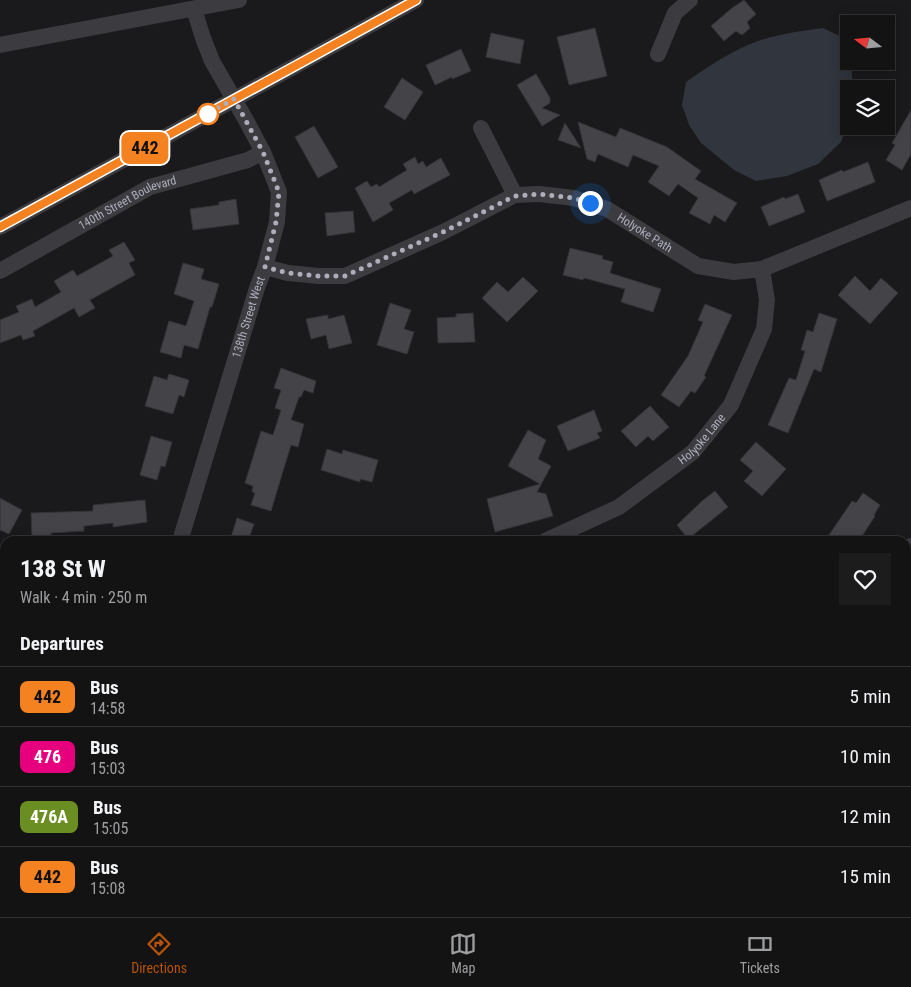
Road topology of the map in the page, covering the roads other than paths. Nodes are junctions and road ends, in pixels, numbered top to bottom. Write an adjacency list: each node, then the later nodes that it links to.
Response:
1 (239, 0): 4 (street)
2 (416, 0): 7 (street)
3 (690, 0): 6 (street)
4 (194, 9): 5 (street); 7 (street, 138th Street West)
5 (0, 45)
6 (658, 54)
7 (234, 99): 9 (street, 138th Street West); 12 (street)
8 (481, 128): 10 (street)
9 (263, 152): 13 (street, 138th Street West); 15 (street, 140th Street Boulevard)
10 (515, 196): 13 (street, Holyoke Path); 14 (street, Holyoke Path)
11 (911, 208): 14 (street, Holyoke Path)
12 (0, 227)
13 (265, 267): 16 (street, 138th Street West)
14 (762, 269): 17 (street, Holyoke Lane)
15 (0, 271)
16 (182, 536)
17 (555, 536)

